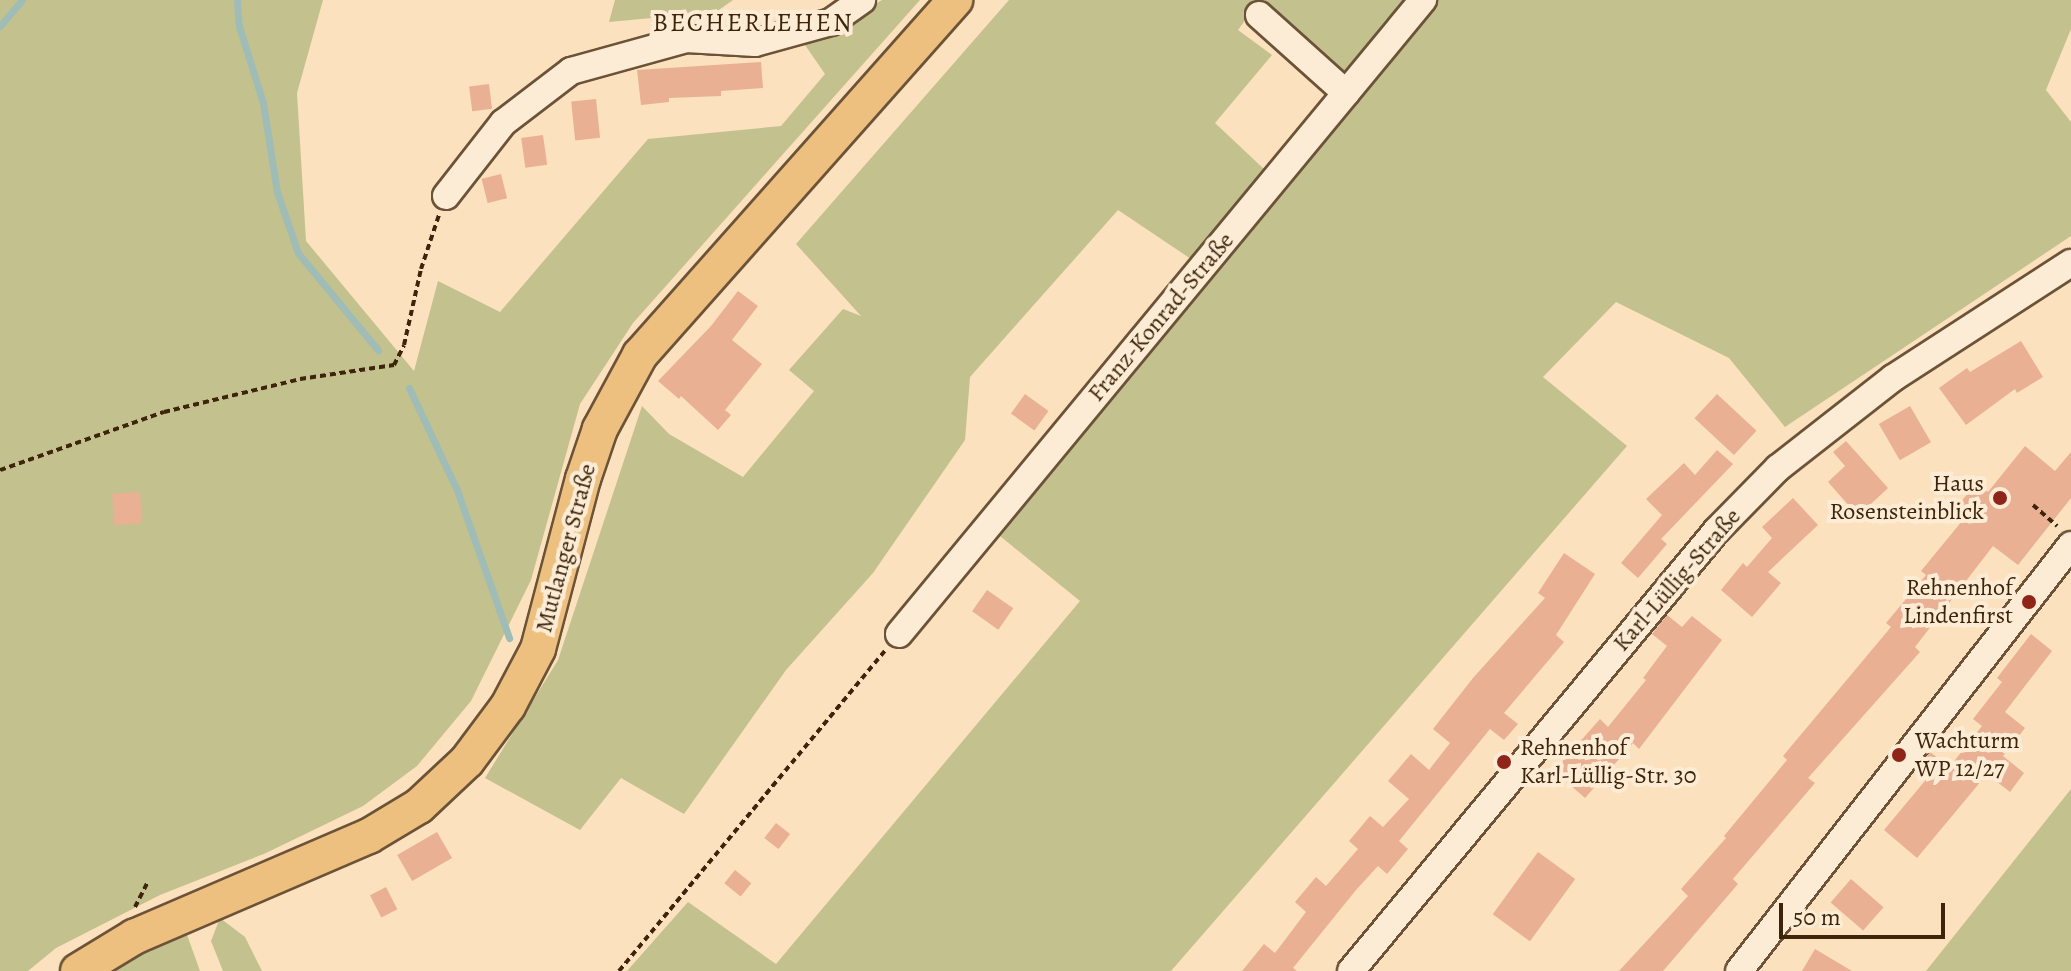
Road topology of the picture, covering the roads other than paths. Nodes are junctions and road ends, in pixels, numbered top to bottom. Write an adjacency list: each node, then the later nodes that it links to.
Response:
1 (862, 0): 6 (street)
2 (955, 0): 10 (main road, Mutlanger Straße)
3 (1423, 0): 5 (street, Franz-Konrad-Straße)
4 (1259, 15): 5 (street)
5 (1346, 93): 9 (street, Franz-Konrad-Straße)
6 (446, 196)
7 (2071, 263): 11 (street, Karl-Lüllig-Straße)
8 (2066, 537): 12 (street)
9 (899, 634)
10 (78, 971)
11 (1351, 971)
12 (1739, 971)

